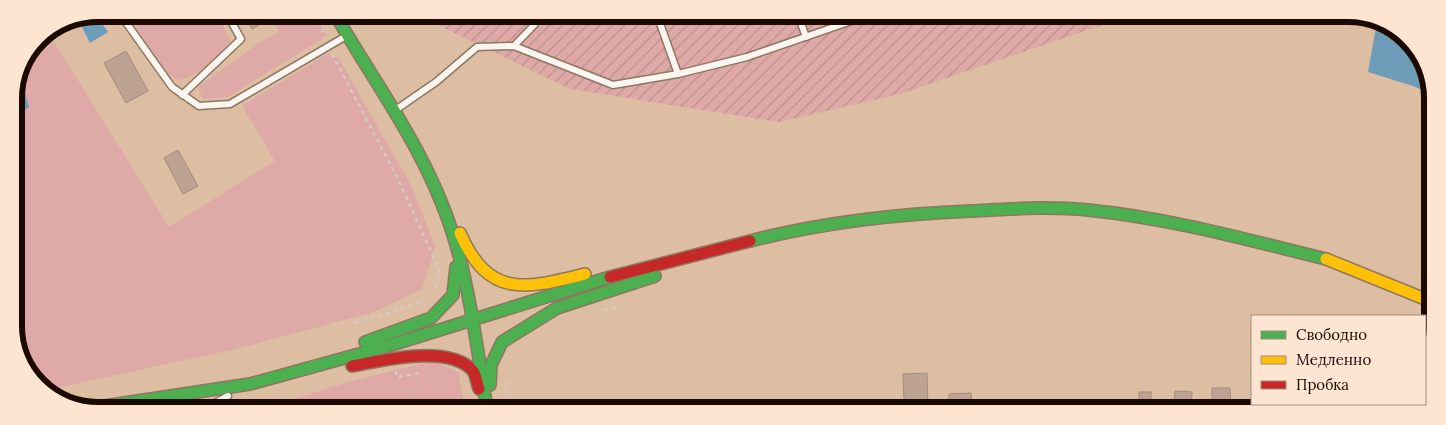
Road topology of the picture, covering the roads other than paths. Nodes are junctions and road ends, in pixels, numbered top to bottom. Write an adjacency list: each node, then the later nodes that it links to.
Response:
1 (126, 23): 12 (lane)
2 (232, 23): 12 (lane)
3 (340, 23): 8 (main road)
4 (535, 23): 10 (lane)
5 (660, 23): 11 (lane)
6 (801, 23): 9 (lane)
7 (847, 23): 9 (lane)
8 (347, 35): 12 (lane); 13 (main road)
9 (806, 36): 11 (lane)
10 (514, 46): 11 (lane); 13 (lane)
11 (678, 74)
12 (182, 95)
13 (394, 111): 14 (main road)
14 (440, 198): 15 (main road); 17 (main road); 18 (main road)
15 (803, 227): 16 (main road); 17 (main road); 23 (main road)
16 (1424, 298)
17 (474, 321): 18 (main road); 22 (main road)
18 (250, 384): 19 (main road); 20 (lane); 21 (main road)
19 (131, 402)
20 (217, 402)
21 (484, 402)
22 (486, 402)
23 (488, 402)

